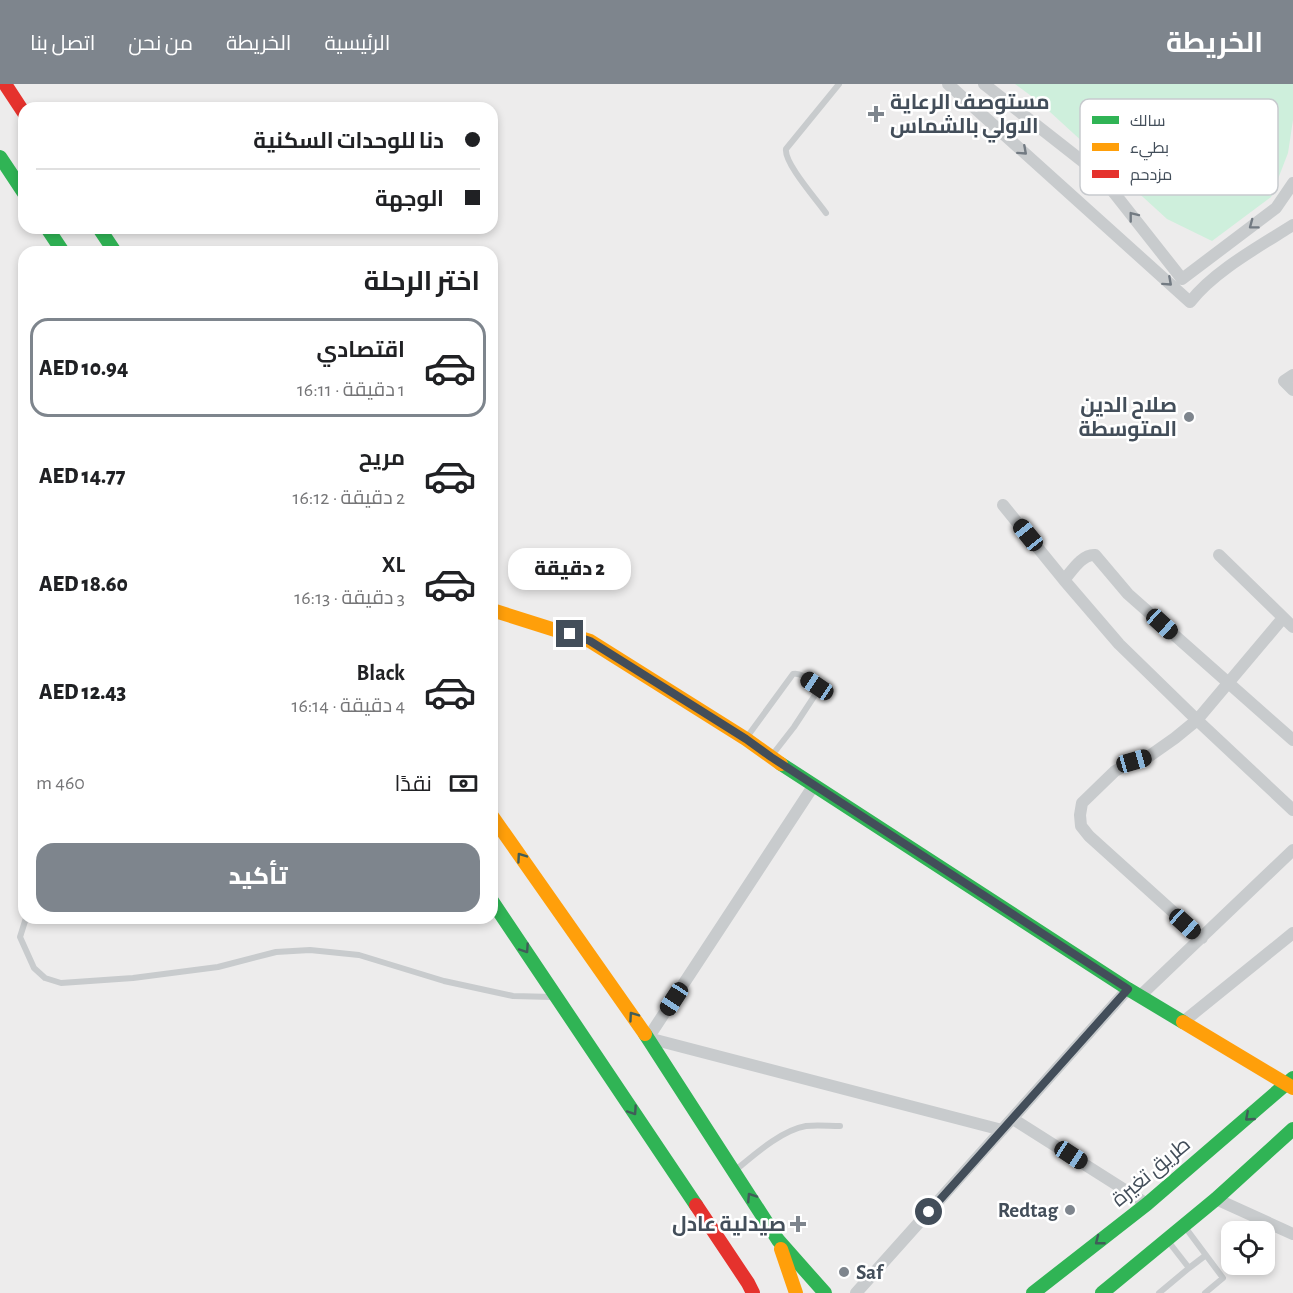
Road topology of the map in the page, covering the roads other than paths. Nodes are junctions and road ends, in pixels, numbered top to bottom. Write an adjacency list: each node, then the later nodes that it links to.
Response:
1 (5, 84): 5 (street)
2 (839, 84): 11 (lane)
3 (948, 84): 12 (street, one-way to 12)
4 (984, 84): 7 (street, one-way to 4)
5 (18, 104)
6 (0, 157): 9 (street)
7 (1080, 159)
8 (1293, 183): 10 (street, one-way to 10)
9 (18, 184)
10 (1116, 195)
11 (826, 213)
12 (1293, 225)
13 (1293, 375): 14 (street)
14 (1293, 390)
15 (1003, 505): 17 (street)
16 (1218, 555): 19 (street)
17 (1064, 580): 21 (street); 22 (street)
18 (498, 612): 23 (street)
19 (1283, 618): 20 (street); 21 (street)
20 (1293, 627)
21 (1228, 682): 22 (street); 24 (street)
22 (1197, 720): 27 (street); 33 (street)
23 (746, 739): 25 (street); 25 (lane)
24 (1293, 740)
25 (771, 757): 26 (street)
26 (814, 785): 34 (street); 37 (street)
27 (1293, 810)
28 (498, 825): 37 (street, one-way to 28)
29 (1293, 850): 33 (street)
30 (498, 910): 35 (street, one-way to 35)
31 (24, 924): 35 (lane)
32 (1293, 933): 36 (street)
33 (1202, 938): 34 (street)
34 (1134, 992): 36 (street); 39 (street)
35 (556, 997): 52 (street, one-way to 52)
36 (1183, 1022): 38 (street)
37 (648, 1038): 42 (street); 43 (street)
38 (1291, 1083): 45 (street, طريق تغيرة, one-way to 45)
39 (1013, 1119): 42 (street); 45 (street)
40 (840, 1126): 43 (lane)
41 (1293, 1129): 44 (street)
42 (1002, 1130): 55 (street)
43 (734, 1172): 48 (street, one-way to 43)
44 (1216, 1199): 46 (street); 47 (street)
45 (1147, 1204): 56 (street, طريق تغيرة, one-way to 56)
46 (1184, 1226): 49 (street); 50 (lane)
47 (1293, 1234)
48 (778, 1240): 53 (street); 54 (street)
49 (1167, 1240): 51 (lane); 57 (street)
50 (1206, 1255): 51 (lane); 59 (lane)
51 (1189, 1268): 58 (lane)
52 (753, 1290)
53 (796, 1293)
54 (825, 1293)
55 (856, 1293)
56 (1033, 1293)
57 (1102, 1293)
58 (1159, 1293)
59 (1205, 1293)

